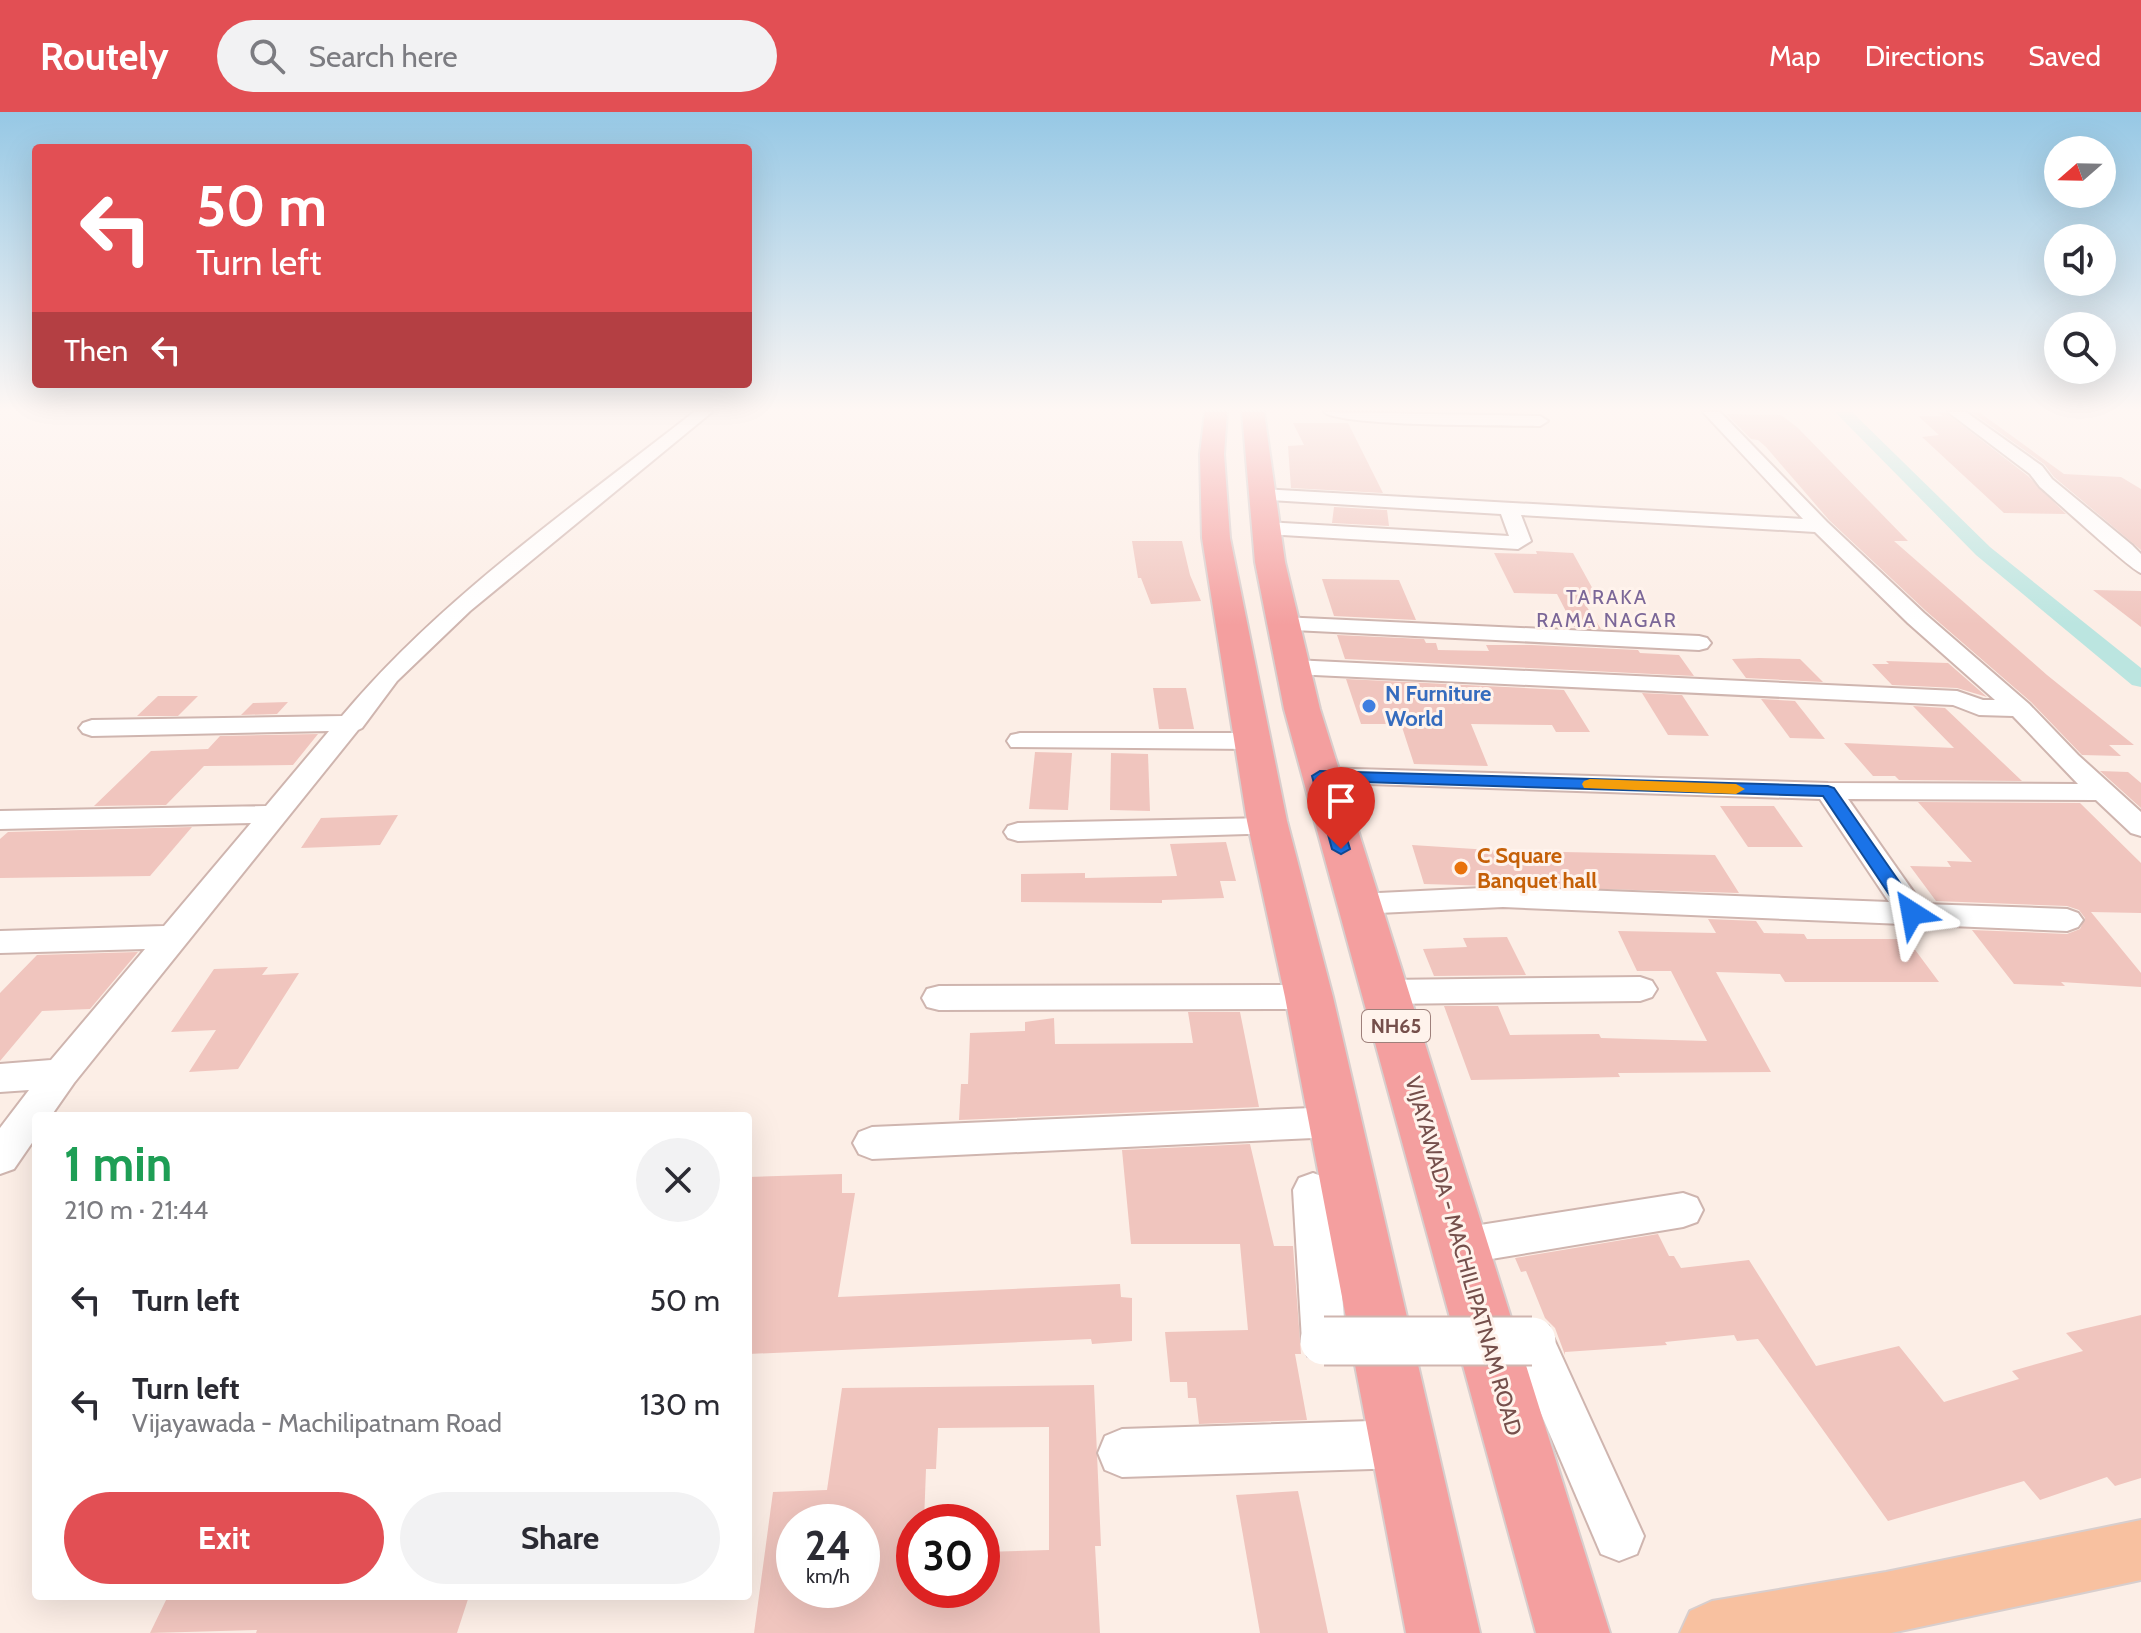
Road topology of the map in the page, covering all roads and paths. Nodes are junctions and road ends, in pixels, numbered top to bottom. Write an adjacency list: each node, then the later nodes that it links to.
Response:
1 (615, 483): 13 (street)
2 (1213, 483): 16 (highway)
3 (1259, 483): 7 (highway, VIJAYAWADA - MACHILIPATNAM ROAD / NH65)
4 (1779, 483): 8 (street)
5 (2046, 483): 9 (street)
6 (1508, 507): 7 (street); 7 (street); 8 (street)
7 (1261, 512): 11 (highway, VIJAYAWADA - MACHILIPATNAM ROAD / NH65)
8 (1820, 526): 12 (street)
9 (2141, 567)
10 (1699, 643): 11 (street)
11 (1287, 645): 12 (street); 17 (highway, VIJAYAWADA - MACHILIPATNAM ROAD / NH65)
12 (2020, 709): 19 (street)
13 (353, 723): 14 (street); 20 (street)
14 (92, 728)
15 (1020, 741): 16 (street)
16 (1253, 741): 22 (highway)
17 (1320, 776): 18 (street); 25 (highway, VIJAYAWADA - MACHILIPATNAM ROAD / NH65)
18 (1828, 791): 19 (street); 26 (street)
19 (2102, 792): 23 (street)
20 (272, 814): 21 (street); 28 (street)
21 (0, 820)
22 (1269, 827): 24 (street); 32 (highway)
23 (2141, 827)
24 (1018, 832)
25 (1358, 904): 26 (street); 31 (highway, VIJAYAWADA - MACHILIPATNAM ROAD / NH65)
26 (1912, 913): 27 (street)
27 (2067, 920)
28 (171, 937): 29 (street); 34 (street)
29 (0, 942)
30 (1640, 989): 31 (street)
31 (1385, 992): 43 (highway, VIJAYAWADA - MACHILIPATNAM ROAD / NH65)
32 (1309, 997): 33 (street); 38 (highway)
33 (939, 998)
34 (61, 1073): 35 (street); 36 (street)
35 (0, 1078)
36 (33, 1112)
37 (32, 1113): 40 (street)
38 (1335, 1122): 39 (street); 44 (highway)
39 (872, 1143)
40 (0, 1158)
41 (1313, 1190): 46 (street, bridge)
42 (1683, 1210): 43 (street)
43 (1461, 1246): 50 (highway, VIJAYAWADA - MACHILIPATNAM ROAD / NH65)
44 (1403, 1444): 45 (street); 49 (highway)
45 (1122, 1453)
46 (1619, 1536)
47 (2141, 1550): 48 (main road)
48 (1810, 1625): 51 (main road)
49 (1443, 1633)
50 (1573, 1633)
51 (1712, 1633)

